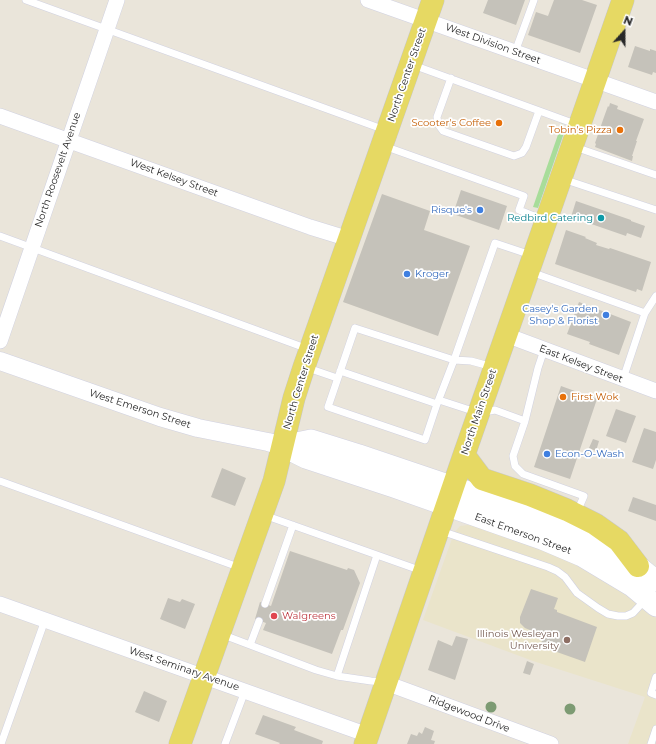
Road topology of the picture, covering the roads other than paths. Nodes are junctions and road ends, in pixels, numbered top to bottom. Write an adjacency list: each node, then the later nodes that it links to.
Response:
1 (26, 0): 7 (lane)
2 (117, 0): 7 (street, North Roosevelt Avenue)
3 (368, 0): 6 (street, West Division Street)
4 (534, 0): 8 (lane)
5 (623, 0): 11 (main road, North Main Street)
6 (430, 10): 8 (street, West Division Street); 9 (main road, North Center Street)
7 (107, 29): 16 (lane); 17 (street, North Roosevelt Avenue)
8 (515, 52): 11 (street, West Division Street)
9 (411, 64): 10 (lane); 16 (main road, North Center Street)
10 (451, 78): 13 (lane); 13 (lane)
11 (595, 81): 12 (street, West Division Street); 15 (main road, North Main Street)
12 (656, 102)
13 (539, 111): 15 (lane)
14 (0, 116): 17 (street, West Kelsey Street)
15 (580, 125): 18 (main road, North Main Street)
16 (385, 138): 22 (lane); 24 (main road, North Center Street)
17 (69, 140): 24 (street, West Kelsey Street); 25 (street, North Roosevelt Avenue)
18 (572, 146): 19 (lane); 20 (main road, North Main Street)
19 (656, 175)
20 (561, 178): 21 (lane); 22 (main road, North Main Street)
21 (656, 210)
22 (546, 221): 26 (main road, North Main Street)
23 (0, 236): 25 (lane)
24 (349, 239): 32 (main road, North Center Street)
25 (32, 248): 30 (street, North Roosevelt Avenue); 32 (lane)
26 (531, 264): 28 (lane); 29 (main road, North Main Street); 34 (lane)
27 (656, 296): 28 (lane)
28 (645, 313): 37 (lane)
29 (506, 336): 31 (street, East Kelsey Street); 35 (main road, North Main Street)
30 (0, 341)
31 (544, 350): 37 (street, East Kelsey Street); 41 (lane)
32 (307, 358): 36 (lane); 42 (main road, North Center Street)
33 (0, 360): 42 (street, West Emerson Street)
34 (454, 360): 35 (lane); 36 (lane); 39 (lane)
35 (495, 368): 40 (main road, North Main Street)
36 (339, 374): 39 (lane); 39 (lane)
37 (623, 379): 38 (street, East Kelsey Street)
38 (656, 391)
39 (438, 402): 40 (lane)
40 (479, 413): 41 (lane); 43 (main road, North Main Street)
41 (525, 421): 47 (lane)
42 (282, 446): 45 (main road, West Emerson Street); 46 (main road, North Center Street)
43 (464, 455): 45 (main road, North Main Street); 47 (main road)
44 (0, 481): 52 (lane)
45 (451, 497): 49 (main road, North Main Street); 51 (main road, East Emerson Street); 54 (main road, East Emerson Street)
46 (262, 514): 48 (lane); 52 (main road, North Center Street)
47 (576, 514): 51 (main road)
48 (293, 525): 50 (lane); 56 (lane)
49 (439, 531): 53 (main road, North Main Street); 54 (lane)
50 (377, 555): 53 (lane); 62 (lane)
51 (638, 566): 54 (main road, East Emerson Street)
52 (243, 568): 59 (main road, North Center Street)
53 (424, 572): 64 (main road, North Main Street)
54 (653, 595)
55 (0, 604): 57 (street, West Seminary Avenue)
56 (264, 604)
57 (45, 620): 61 (street, West Seminary Avenue); 69 (lane)
58 (258, 621): 60 (lane)
59 (220, 634): 60 (lane); 61 (main road, North Center Street)
60 (250, 645): 62 (lane)
61 (205, 676): 65 (street, West Seminary Avenue); 70 (main road, North Center Street)
62 (338, 676): 64 (lane)
63 (656, 677): 66 (lane)
64 (386, 683): 68 (main road, North Main Street); 72 (street, Ridgewood Drive)
65 (245, 691): 68 (street, West Seminary Avenue); 71 (lane)
66 (656, 695)
67 (656, 730): 73 (lane)
68 (366, 740)
69 (1, 744)
70 (180, 744)
71 (225, 744)
72 (551, 744)
73 (651, 744)

